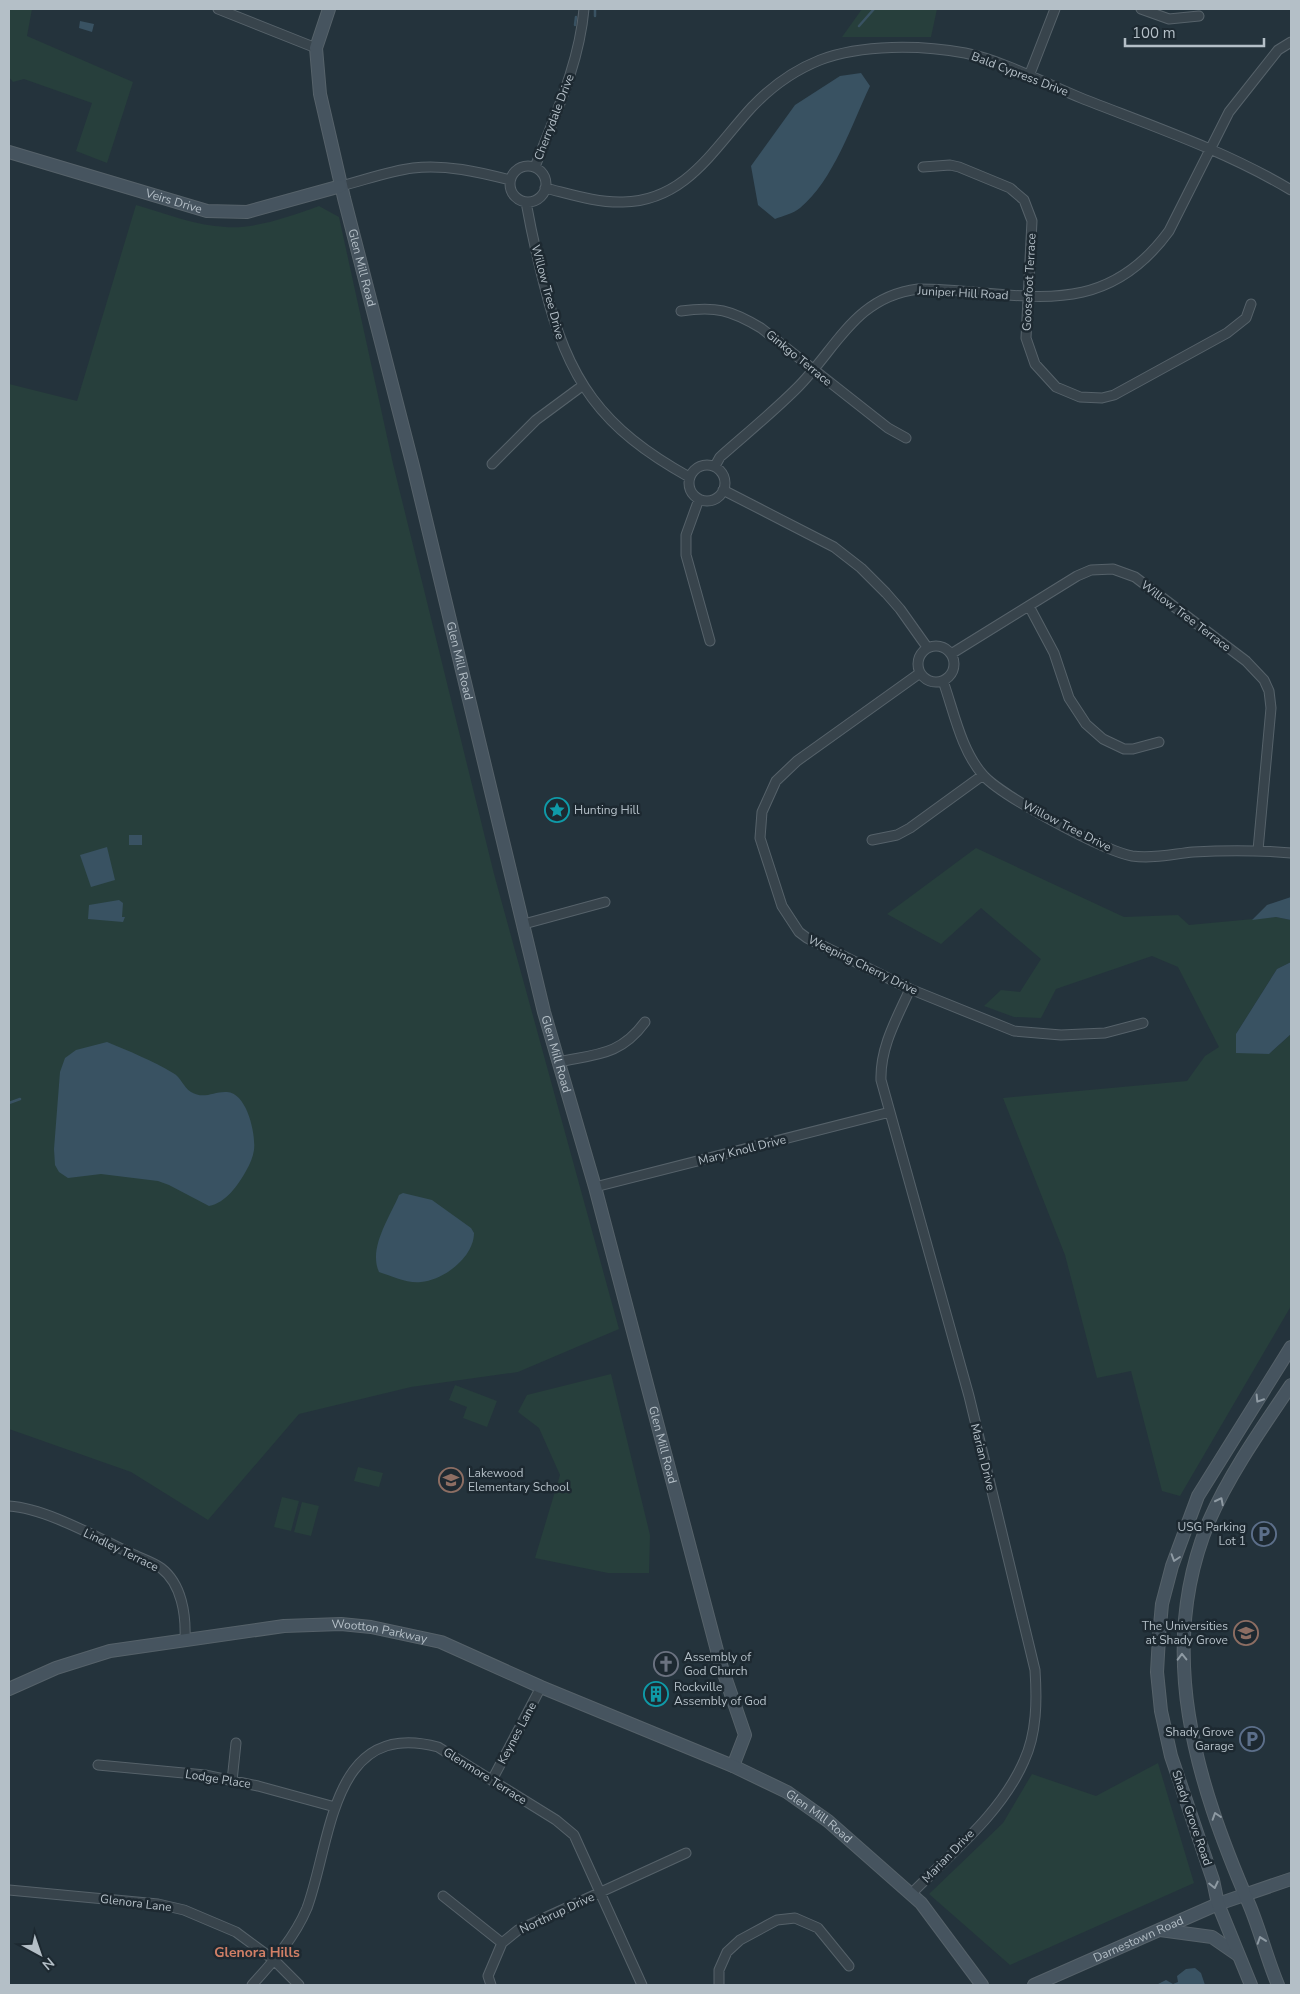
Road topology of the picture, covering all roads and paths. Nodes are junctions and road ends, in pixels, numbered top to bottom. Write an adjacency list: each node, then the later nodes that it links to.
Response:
1 (218, 9): 8 (street)
2 (329, 9): 8 (main road, Glen Mill Road)
3 (584, 9): 12 (street, Cherrydale Drive)
4 (1055, 9): 9 (street)
5 (1141, 9): 6 (street)
6 (1199, 16)
7 (1291, 42): 10 (street, Juniper Hill Road)
8 (316, 48): 15 (main road, Glen Mill Road)
9 (1029, 76): 10 (street, Bald Cypress Drive); 16 (street, Bald Cypress Drive)
10 (1210, 150): 17 (street, Bald Cypress Drive); 19 (street, Juniper Hill Road)
11 (9, 152): 15 (main road, Veirs Drive)
12 (535, 167): 14 (street); 16 (street)
13 (923, 167): 19 (street, Goosefoot Terrace)
14 (510, 180): 15 (street); 18 (street)
15 (341, 186): 42 (main road, Glen Mill Road)
16 (545, 188): 18 (street)
17 (1291, 190)
18 (526, 202): 23 (street, Willow Tree Drive)
19 (1028, 296): 20 (street, Goosefoot Terrace); 22 (street, Juniper Hill Road)
20 (1251, 304)
21 (681, 312): 22 (street, Ginkgo Terrace)
22 (813, 370): 24 (street, Ginkgo Terrace); 26 (street, Juniper Hill Road)
23 (582, 386): 25 (street); 27 (street, Willow Tree Drive)
24 (906, 438)
25 (492, 464)
26 (715, 466): 27 (street); 28 (street)
27 (689, 476): 29 (street)
28 (723, 490): 29 (street); 32 (street)
29 (699, 500): 31 (street)
30 (1029, 606): 33 (street, Willow Tree Terrace); 36 (street); 39 (street, Willow Tree Terrace)
31 (710, 641)
32 (927, 648): 33 (street); 34 (street)
33 (952, 654): 35 (street)
34 (920, 673): 35 (street); 43 (street, Weeping Cherry Drive)
35 (943, 681): 37 (street, Willow Tree Drive)
36 (1159, 742)
37 (983, 775): 38 (street); 39 (street, Willow Tree Drive)
38 (872, 840)
39 (1258, 850): 40 (street, Willow Tree Drive)
40 (1291, 852)
41 (604, 902): 42 (street)
42 (524, 924): 46 (main road, Glen Mill Road)
43 (910, 989): 45 (street, Weeping Cherry Drive); 47 (street, Marian Drive)
44 (644, 1022): 46 (street)
45 (1143, 1023)
46 (558, 1062): 48 (main road, Glen Mill Road)
47 (890, 1112): 48 (street, Mary Knoll Drive); 65 (street, Marian Drive)
48 (595, 1188): 57 (main road, Glen Mill Road)
49 (1289, 1356): 68 (main road, Shady Grove Road, one-way to 68)
50 (1291, 1385): 66 (main road, Shady Grove Road, one-way to 50)
51 (9, 1506): 52 (street, Lindley Terrace)
52 (185, 1639): 53 (main road, Wootton Parkway); 54 (main road, Wootton Parkway)
53 (541, 1687): 57 (main road, Wootton Parkway); 58 (street, Keynes Lane)
54 (9, 1689)
55 (236, 1743): 59 (street)
56 (98, 1765): 59 (street, Lodge Place)
57 (733, 1766): 65 (main road, Glen Mill Road)
58 (492, 1780): 60 (street, Glenmore Terrace); 64 (street, Glenmore Terrace)
59 (232, 1781): 60 (street, Lodge Place)
60 (335, 1807): 72 (street, Glenmore Terrace)
61 (686, 1853): 64 (street, Northrup Drive)
62 (1291, 1879): 66 (main road, Darnestown Road)
63 (9, 1890): 72 (street, Glenora Lane)
64 (601, 1893): 70 (street, Northrup Drive); 77 (street, Glenmore Terrace)
65 (911, 1894): 79 (main road, Glen Mill Road)
66 (1244, 1894): 68 (main road, Darnestown Road); 82 (main road, Shady Grove Road, one-way to 66)
67 (443, 1896): 70 (street)
68 (1218, 1904): 69 (main road, Darnestown Road); 71 (main road, Shady Grove Road)
69 (1158, 1930): 71 (main road); 80 (main road, Darnestown Road)
70 (502, 1943): 76 (street)
71 (1240, 1957): 81 (main road, Shady Grove Road)
72 (274, 1960): 74 (street, Glenmore Terrace); 75 (street, Glenora Lane)
73 (849, 1966): 78 (street)
74 (252, 1985)
75 (299, 1985)
76 (490, 1985)
77 (642, 1985)
78 (719, 1985)
79 (982, 1985)
80 (1034, 1985)
81 (1252, 1985)
82 (1278, 1985)

